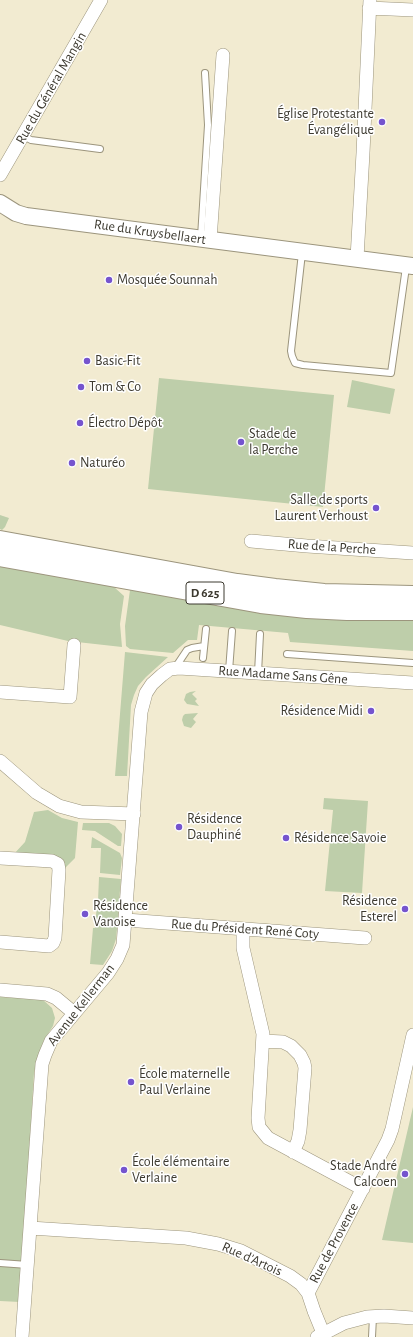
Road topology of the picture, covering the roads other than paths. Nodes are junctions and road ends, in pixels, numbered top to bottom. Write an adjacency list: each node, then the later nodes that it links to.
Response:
1 (101, 0): 6 (street, Rue du Général Mangin)
2 (369, 4): 3 (street); 12 (street)
3 (413, 10)
4 (223, 55): 10 (street)
5 (205, 73): 10 (lane)
6 (23, 136): 7 (lane); 8 (street, Rue du Général Mangin)
7 (100, 149)
8 (0, 175)
9 (0, 203): 10 (street, Rue du Kruysbellaert)
10 (205, 240): 11 (street, Rue du Kruysbellaert)
11 (302, 252): 12 (street, Rue du Kruysbellaert); 13 (lane, Rue du Kruysbellaert)
12 (357, 258): 13 (street, Rue du Kruysbellaert)
13 (409, 266)
14 (0, 541): 18 (main road, D 625)
15 (251, 541): 16 (street, Rue de la Perche)
16 (413, 553)
17 (0, 556): 19 (main road, D 625)
18 (413, 596)
19 (413, 610)
20 (206, 629): 24 (lane)
21 (232, 631): 29 (lane)
22 (260, 634): 30 (lane)
23 (74, 645): 32 (street)
24 (204, 646): 26 (lane); 28 (lane)
25 (287, 654): 27 (lane)
26 (203, 658)
27 (413, 663)
28 (175, 668): 29 (street, Rue Madame Sans Gêne); 34 (street, Avenue Kellerman)
29 (229, 671): 30 (street, Rue Madame Sans Gêne)
30 (258, 673): 31 (street, Rue Madame Sans Gêne)
31 (413, 683)
32 (0, 692)
33 (0, 761): 34 (street)
34 (134, 814): 36 (street, Avenue Kellerman)
35 (0, 858): 39 (street)
36 (126, 920): 37 (street, Rue du Président René Coty); 41 (street, Avenue Kellerman)
37 (243, 929): 38 (street, Rue du Président René Coty); 43 (street)
38 (365, 938)
39 (0, 942)
40 (0, 990): 41 (street)
41 (74, 1013): 46 (street, Avenue Kellerman)
42 (413, 1035): 45 (street, Rue de Provence)
43 (263, 1041): 44 (street); 44 (street)
44 (293, 1152): 45 (street)
45 (363, 1189): 49 (street, Rue de Provence)
46 (30, 1228): 48 (street, Avenue Kellerman); 49 (street, Rue d'Artois)
47 (0, 1263): 48 (lane)
48 (28, 1266): 53 (street, Avenue Kellerman)
49 (308, 1293): 52 (street, Rue d'Artois)
50 (373, 1317): 51 (street, Rue d'Artois); 52 (street, Rue d'Artois); 54 (lane)
51 (413, 1318)
52 (319, 1335)
53 (22, 1337)
54 (372, 1337)

